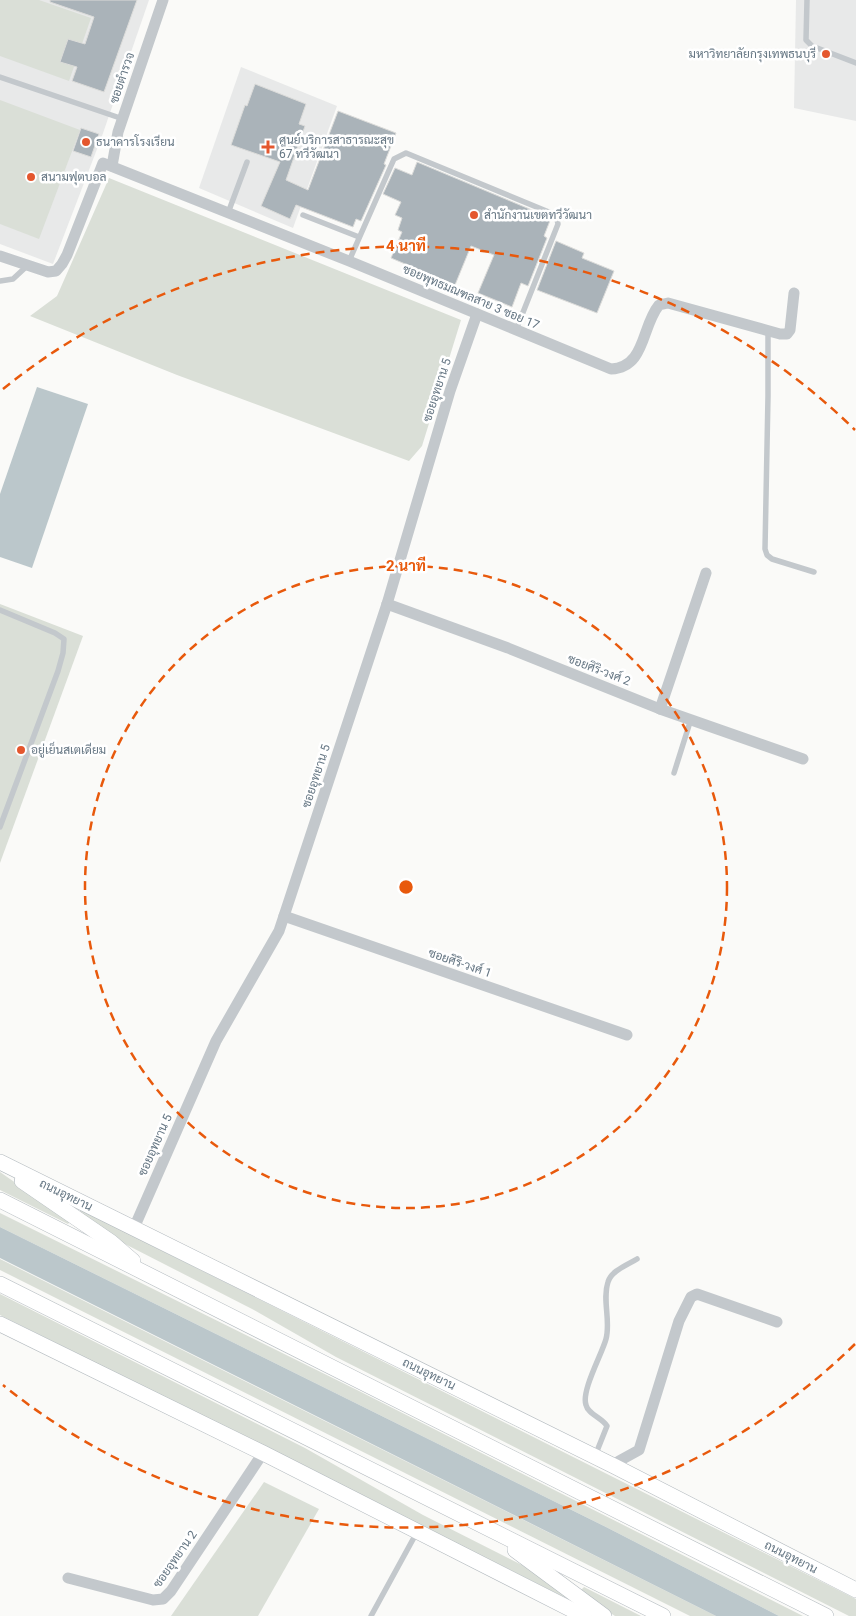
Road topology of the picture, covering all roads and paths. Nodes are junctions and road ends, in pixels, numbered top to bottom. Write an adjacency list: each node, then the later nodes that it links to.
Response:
1 (163, 0): 5 (street, ซอยตำรวจ)
2 (807, 0): 3 (lane)
3 (856, 63)
4 (0, 77): 5 (lane)
5 (123, 119): 7 (street, ซอยตำรวจ)
6 (247, 162): 8 (lane)
7 (112, 166): 8 (street, ซอยพุทธมณฑลสาย 3 ซอย 17); 13 (street)
8 (228, 212): 12 (street, ซอยพุทธมณฑลสาย 3 ซอย 17)
9 (303, 215): 10 (lane)
10 (359, 237): 12 (lane); 17 (lane)
11 (0, 256): 13 (street)
12 (349, 261): 16 (street, ซอยพุทธมณฑลสาย 3 ซอย 17)
13 (27, 266): 14 (lane)
14 (0, 281)
15 (794, 293): 18 (street, ซอยพุทธมณฑลสาย 3 ซอย 17)
16 (477, 314): 17 (street, ซอยพุทธมณฑลสาย 3 ซอย 17); 21 (street, ซอยอุทยาน 5)
17 (516, 330): 18 (street, ซอยพุทธมณฑลสาย 3 ซอย 17)
18 (768, 331): 19 (lane)
19 (814, 572)
20 (706, 573): 23 (street)
21 (387, 604): 23 (street, ซอยศิริ-วงศ์ 2); 28 (street, ซอยอุทยาน 5)
22 (0, 610): 27 (lane)
23 (660, 709): 24 (street, ซอยศิริ-วงศ์ 2)
24 (691, 719): 25 (street, ซอยศิริ-วงศ์ 2); 26 (lane)
25 (803, 759)
26 (674, 773)
27 (0, 827)
28 (284, 916): 29 (street, ซอยศิริ-วงศ์ 1); 33 (street, ซอยอุทยาน 5)
29 (627, 1034)
30 (0, 1162): 33 (main road, ถนนอุทยาน)
31 (0, 1166): 35 (main road)
32 (0, 1200): 35 (main road)
33 (134, 1228): 40 (main road, ถนนอุทยาน)
34 (636, 1259): 40 (lane)
35 (149, 1275): 50 (main road)
36 (0, 1284): 42 (main road)
37 (777, 1322): 41 (street)
38 (0, 1324): 39 (main road)
39 (263, 1453): 43 (main road); 44 (street, ซอยอุทยาน 2)
40 (595, 1456): 41 (main road, ถนนอุทยาน)
41 (614, 1466): 45 (main road, ถนนอุทยาน)
42 (481, 1526): 48 (main road); 49 (main road)
43 (417, 1532): 46 (lane); 47 (main road)
44 (68, 1578)
45 (856, 1590)
46 (371, 1616)
47 (584, 1616)
48 (604, 1616)
49 (663, 1616)
50 (826, 1616)

